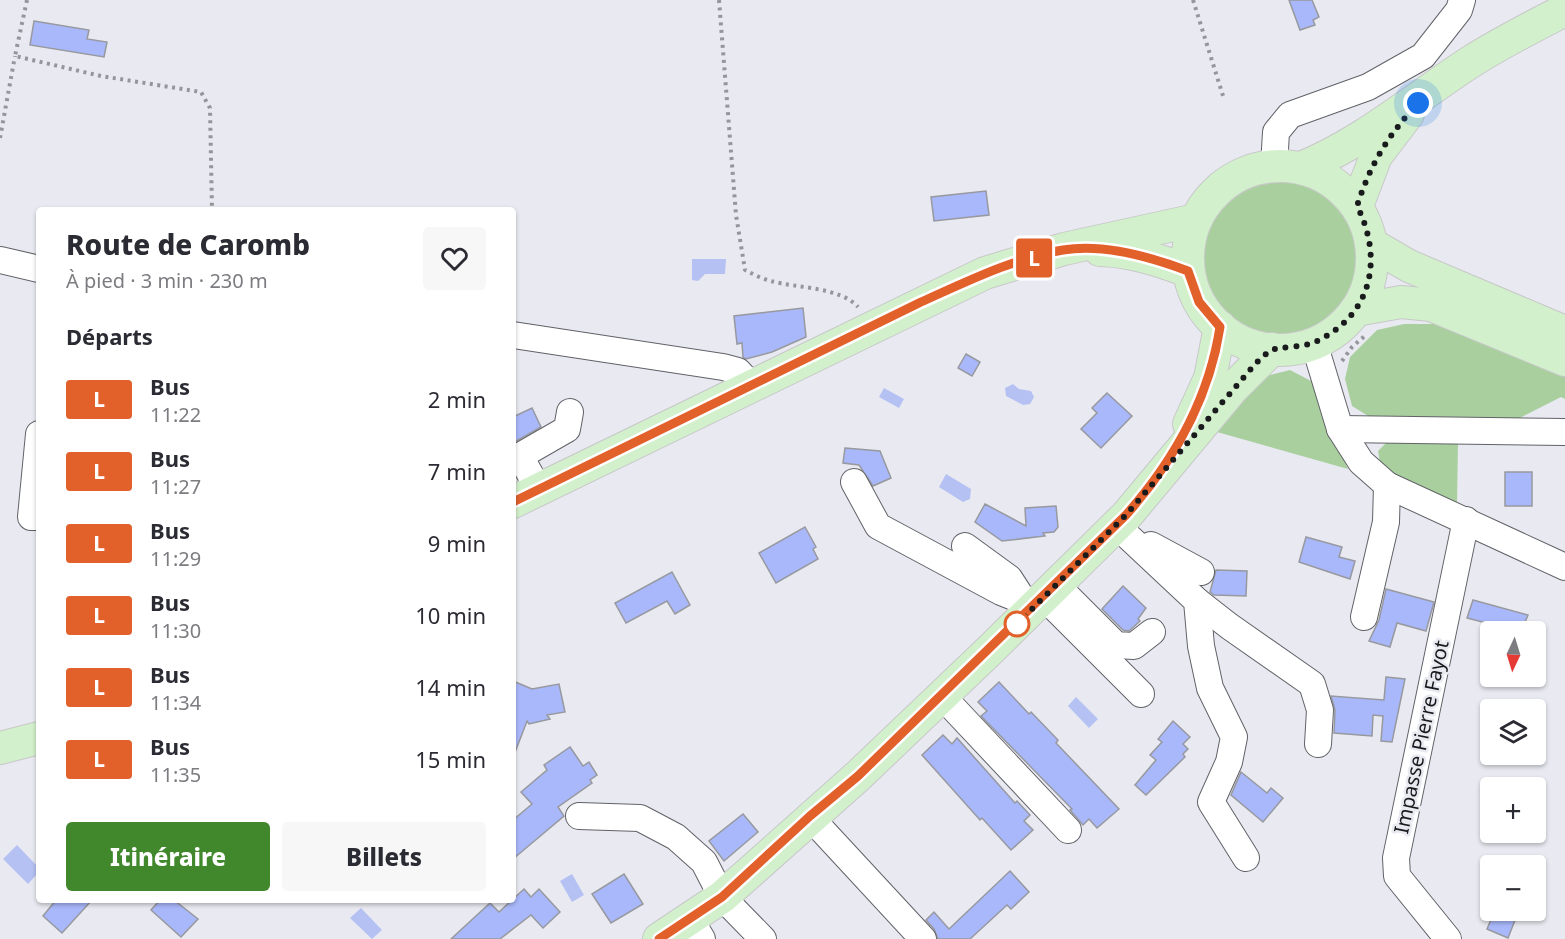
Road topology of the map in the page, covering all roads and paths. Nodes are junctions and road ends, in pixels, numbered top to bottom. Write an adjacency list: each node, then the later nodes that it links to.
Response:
1 (27, 0): 6 (path)
2 (719, 0): 20 (path)
3 (1193, 0): 8 (path)
4 (1462, 0): 10 (street)
5 (1565, 10): 7 (main road)
6 (15, 56): 9 (path); 12 (path)
7 (1430, 90): 10 (main road); 11 (main road)
8 (1224, 99)
9 (0, 138)
10 (1288, 167): 11 (main road); 13 (main road)
11 (1357, 206): 14 (main road)
12 (212, 207)
13 (1196, 220): 15 (main road); 18 (main road)
14 (1371, 244): 19 (main road); 22 (main road)
15 (1064, 249): 18 (main road); 20 (main road)
16 (0, 260): 17 (street)
17 (36, 268)
18 (1188, 271): 21 (main road)
19 (1362, 321): 24 (main road); 26 (main road); 27 (path)
20 (874, 326): 28 (main road)
21 (1220, 327): 25 (main road); 34 (main road)
22 (1565, 332)
23 (516, 335): 28 (street)
24 (1314, 343): 25 (main road); 30 (street)
25 (1272, 349): 34 (main road)
26 (1565, 360)
27 (1341, 370)
28 (752, 386): 37 (main road)
29 (570, 412): 32 (street)
30 (1340, 429): 31 (street); 36 (street)
31 (1565, 432)
32 (516, 458): 37 (street)
33 (36, 465): 38 (street)
34 (1162, 471): 39 (main road)
35 (854, 482): 44 (street)
36 (1387, 485): 40 (street); 46 (street)
37 (526, 496)
38 (36, 518)
39 (1122, 520): 43 (street); 44 (main road); 45 (street)
40 (1467, 520): 42 (street); 61 (street, Impasse Pierre Fayot)
41 (965, 546): 44 (street)
42 (1565, 567)
43 (1201, 572)
44 (1040, 597): 47 (street); 48 (street); 49 (main road)
45 (1197, 601): 51 (street); 56 (street)
46 (1364, 616)
47 (1152, 632)
48 (1141, 694)
49 (942, 696): 54 (main road); 55 (street)
50 (36, 739): 52 (main road)
51 (1318, 744)
52 (0, 748)
53 (579, 816): 57 (street)
54 (810, 816): 57 (main road); 60 (street)
55 (1068, 830)
56 (1246, 858)
57 (722, 897): 58 (main road); 59 (street)
58 (679, 933)
59 (763, 939)
60 (923, 939)
61 (1448, 939)

